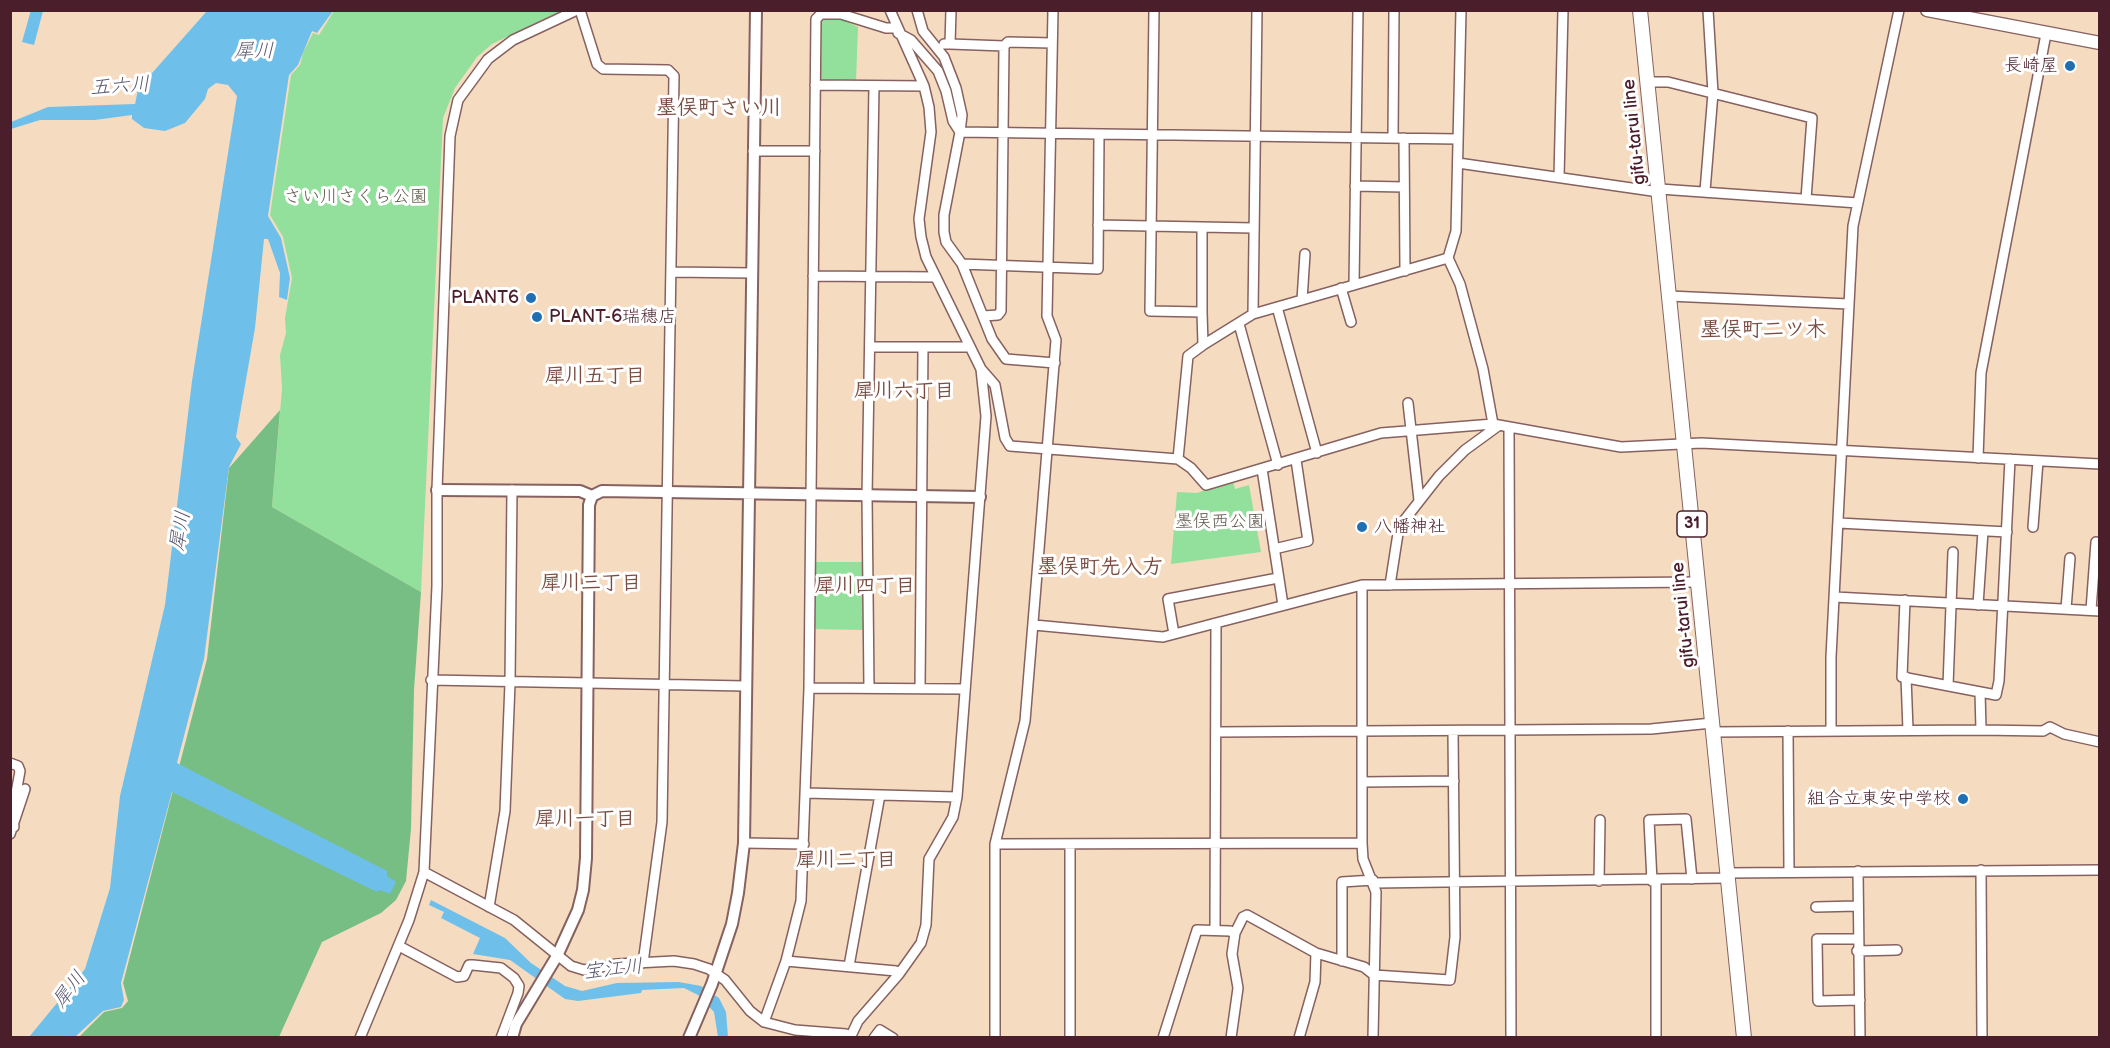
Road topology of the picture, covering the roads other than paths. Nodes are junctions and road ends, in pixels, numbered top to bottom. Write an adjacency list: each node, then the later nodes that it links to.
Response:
1 (579, 10): 59 (street); 98 (street)
2 (756, 10): 39 (street)
3 (917, 10): 23 (street)
4 (951, 10): 20 (street)
5 (1053, 10): 19 (street)
6 (1154, 10): 33 (street)
7 (1257, 10): 34 (street)
8 (1358, 10): 35 (street)
9 (1394, 10): 36 (street)
10 (1461, 10): 38 (street)
11 (1563, 10): 42 (street)
12 (1640, 10): 24 (main road, gifu-tarui line / 31)
13 (1708, 10): 28 (street)
14 (1899, 10): 48 (street)
15 (1927, 10): 18 (main road)
16 (890, 12): 17 (street)
17 (897, 30): 25 (street); 27 (street); 29 (street)
18 (2046, 34): 21 (main road); 89 (street)
19 (1052, 43): 22 (street); 31 (street)
20 (950, 44): 22 (street); 23 (street)
21 (2100, 44)
22 (1004, 46): 30 (street)
23 (938, 49): 29 (street)
24 (1648, 82): 28 (street); 45 (main road, gifu-tarui line / 31)
25 (815, 85): 26 (street); 40 (street)
26 (874, 86): 27 (street); 62 (street)
27 (924, 86): 63 (street)
28 (1713, 93): 46 (street); 47 (street)
29 (960, 132): 30 (street); 55 (street)
30 (1003, 134): 31 (street); 56 (street)
31 (1050, 135): 32 (street); 57 (street)
32 (1099, 135): 33 (street); 49 (street)
33 (1153, 135): 34 (street); 50 (street)
34 (1255, 136): 35 (street); 52 (street)
35 (1356, 138): 36 (street); 43 (street)
36 (1393, 138): 37 (street)
37 (1404, 138): 38 (street); 44 (street)
38 (1458, 139): 41 (street)
39 (753, 151): 40 (street); 60 (street)
40 (815, 151): 61 (street)
41 (1458, 163): 42 (street); 54 (street)
42 (1559, 177): 45 (street)
43 (1355, 186): 44 (street); 64 (street)
44 (1404, 188): 58 (street)
45 (1660, 191): 46 (street); 66 (main road, gifu-tarui line / 31)
46 (1705, 191): 47 (street)
47 (1806, 199): 48 (street)
48 (1858, 204): 68 (street)
49 (1098, 225): 50 (street); 57 (street)
50 (1151, 225): 51 (street); 70 (street)
51 (1202, 228): 52 (street); 70 (street)
52 (1253, 228): 71 (street)
53 (1305, 254): 67 (street)
54 (1448, 258): 58 (street); 82 (street)
55 (962, 264): 56 (street); 72 (street)
56 (1001, 266): 57 (street); 72 (street)
57 (1048, 268): 79 (street)
58 (1405, 271): 64 (street)
59 (671, 272): 60 (street); 99 (street)
60 (752, 273): 100 (street)
61 (813, 276): 62 (street); 101 (street)
62 (871, 277): 63 (street); 76 (street)
63 (936, 277): 78 (street)
64 (1353, 284): 65 (street)
65 (1341, 288): 67 (street); 73 (street)
66 (1669, 296): 68 (street); 85 (main road, gifu-tarui line / 31)
67 (1302, 300): 69 (street)
68 (1849, 304): 87 (street)
69 (1277, 308): 71 (street); 88 (street)
70 (1202, 312): 75 (street)
71 (1252, 314): 74 (street)
72 (983, 316): 79 (street)
73 (1351, 322)
74 (1239, 324): 75 (street); 95 (street)
75 (1203, 345): 90 (street)
76 (870, 346): 77 (street); 103 (street)
77 (923, 347): 78 (street); 104 (street)
78 (969, 347): 80 (street)
79 (1055, 363): 86 (street)
80 (981, 369): 86 (street); 105 (street)
81 (1408, 403): 84 (street)
82 (1496, 425): 83 (street); 84 (street); 106 (street)
83 (1509, 427): 85 (street); 119 (street)
84 (1411, 429): 88 (street); 106 (street)
85 (1684, 444): 87 (street); 116 (main road, gifu-tarui line / 31)
86 (1049, 448): 90 (street); 129 (street)
87 (1841, 450): 89 (street); 107 (street)
88 (1317, 453): 92 (street)
89 (1978, 458): 91 (street)
90 (1178, 459): 96 (street)
91 (2010, 459): 93 (street); 110 (street)
92 (1296, 460): 95 (street); 112 (street)
93 (2038, 461): 94 (street); 108 (street)
94 (2100, 464)
95 (1278, 465): 96 (street)
96 (1262, 469): 112 (street)
97 (512, 489): 98 (street); 102 (street); 133 (street)
98 (437, 490): 132 (street)
99 (667, 493): 100 (street); 102 (street); 135 (street)
100 (748, 494): 101 (street); 136 (street)
101 (809, 495): 103 (street); 138 (street)
102 (592, 496): 134 (street)
103 (867, 496): 104 (street); 139 (street)
104 (923, 496): 105 (street); 140 (street)
105 (980, 497): 141 (street)
106 (1419, 500): 118 (street)
107 (1839, 523): 109 (street); 120 (street)
108 (2033, 527)
109 (1983, 531): 110 (street); 123 (street)
110 (2007, 532): 125 (street)
111 (2096, 542): 127 (street)
112 (1274, 549): 115 (street)
113 (1953, 552): 122 (street)
114 (2070, 558): 126 (street)
115 (1278, 578): 124 (street); 130 (street)
116 (1699, 582): 119 (street); 143 (main road, gifu-tarui line / 31)
117 (1362, 585): 118 (street); 124 (street); 147 (street)
118 (1390, 585): 119 (street)
119 (1510, 585): 149 (street)
120 (1835, 597): 121 (street); 144 (street)
121 (1905, 600): 122 (street); 131 (street)
122 (1951, 603): 123 (street); 137 (street)
123 (1978, 604): 125 (street)
124 (1283, 605): 128 (street)
125 (2003, 606): 126 (street); 142 (street)
126 (2066, 609): 127 (street)
127 (2095, 611)
128 (1216, 623): 130 (street); 151 (street)
129 (1034, 625): 130 (street); 165 (street)
130 (1174, 634)
131 (1906, 677): 137 (street); 145 (street)
132 (431, 680): 133 (street); 172 (street)
133 (510, 683): 134 (street); 181 (street)
134 (587, 684): 135 (street); 190 (street)
135 (664, 685): 136 (street); 193 (street)
136 (745, 686): 162 (street)
137 (1948, 686): 142 (street)
138 (808, 688): 139 (street); 157 (street)
139 (869, 688): 140 (street)
140 (920, 688): 141 (street)
141 (964, 689): 159 (street)
142 (1980, 692): 146 (street)
143 (1713, 728): 149 (street); 150 (street); 173 (main road, gifu-tarui line / 31)
144 (1831, 730): 145 (street); 150 (street)
145 (1908, 730): 146 (street)
146 (1981, 730): 152 (street)
147 (1362, 731): 148 (street); 151 (street); 155 (street)
148 (1453, 731): 149 (street); 154 (street)
149 (1509, 731): 176 (street)
150 (1788, 731): 170 (street)
151 (1217, 732): 167 (street)
152 (2100, 742)
153 (10, 763): 161 (street)
154 (1454, 781): 155 (street); 175 (street)
155 (1362, 782): 163 (street)
156 (25, 789): 161 (street)
157 (806, 793): 158 (street); 164 (street)
158 (880, 795): 159 (street); 194 (street)
159 (957, 797): 195 (street)
160 (1600, 820): 177 (street)
161 (12, 830)
162 (744, 843): 164 (street); 197 (street)
163 (1362, 843): 167 (street); 179 (street)
164 (804, 844): 191 (street)
165 (996, 844): 166 (street); 207 (street)
166 (1070, 844): 167 (street); 208 (street)
167 (1217, 844): 183 (street)
168 (1981, 870): 169 (street); 171 (street); 217 (street)
169 (2100, 870)
170 (1789, 871): 171 (street); 173 (street)
171 (1858, 871): 180 (street)
172 (424, 872): 181 (street); 186 (street)
173 (1727, 876): 174 (street); 215 (main road, gifu-tarui line / 31)
174 (1692, 879): 178 (street); 178 (street)
175 (1455, 881): 176 (street); 179 (street); 196 (street)
176 (1510, 881): 177 (street); 213 (street)
177 (1599, 881): 178 (street)
178 (1654, 881): 214 (street)
179 (1374, 882): 192 (street); 196 (street)
180 (1857, 906): 182 (street); 185 (street)
181 (489, 907): 190 (street)
182 (1816, 907)
183 (1215, 929): 184 (street); 209 (street)
184 (1235, 933): 189 (street); 210 (street)
185 (1857, 939): 188 (street); 198 (street)
186 (399, 946): 200 (street); 201 (street)
187 (1897, 950): 188 (street)
188 (1857, 951): 198 (street)
189 (1316, 953): 192 (street); 211 (street)
190 (555, 959): 193 (street); 202 (street)
191 (786, 961): 194 (street); 199 (street)
192 (1342, 961): 196 (street)
193 (643, 963): 197 (street)
194 (849, 966): 195 (street)
195 (899, 974): 204 (street)
196 (1374, 975): 212 (street)
197 (714, 979): 199 (street); 203 (street)
198 (1860, 1000): 216 (street)
199 (765, 1022): 204 (street)
200 (360, 1038)
201 (501, 1038)
202 (512, 1038)
203 (689, 1038)
204 (849, 1038)
205 (874, 1038): 206 (street)
206 (893, 1038)
207 (995, 1038)
208 (1070, 1038)
209 (1163, 1038)
210 (1231, 1038)
211 (1299, 1038)
212 (1373, 1038)
213 (1511, 1038)
214 (1656, 1038)
215 (1744, 1038)
216 (1860, 1038)
217 (1982, 1038)

